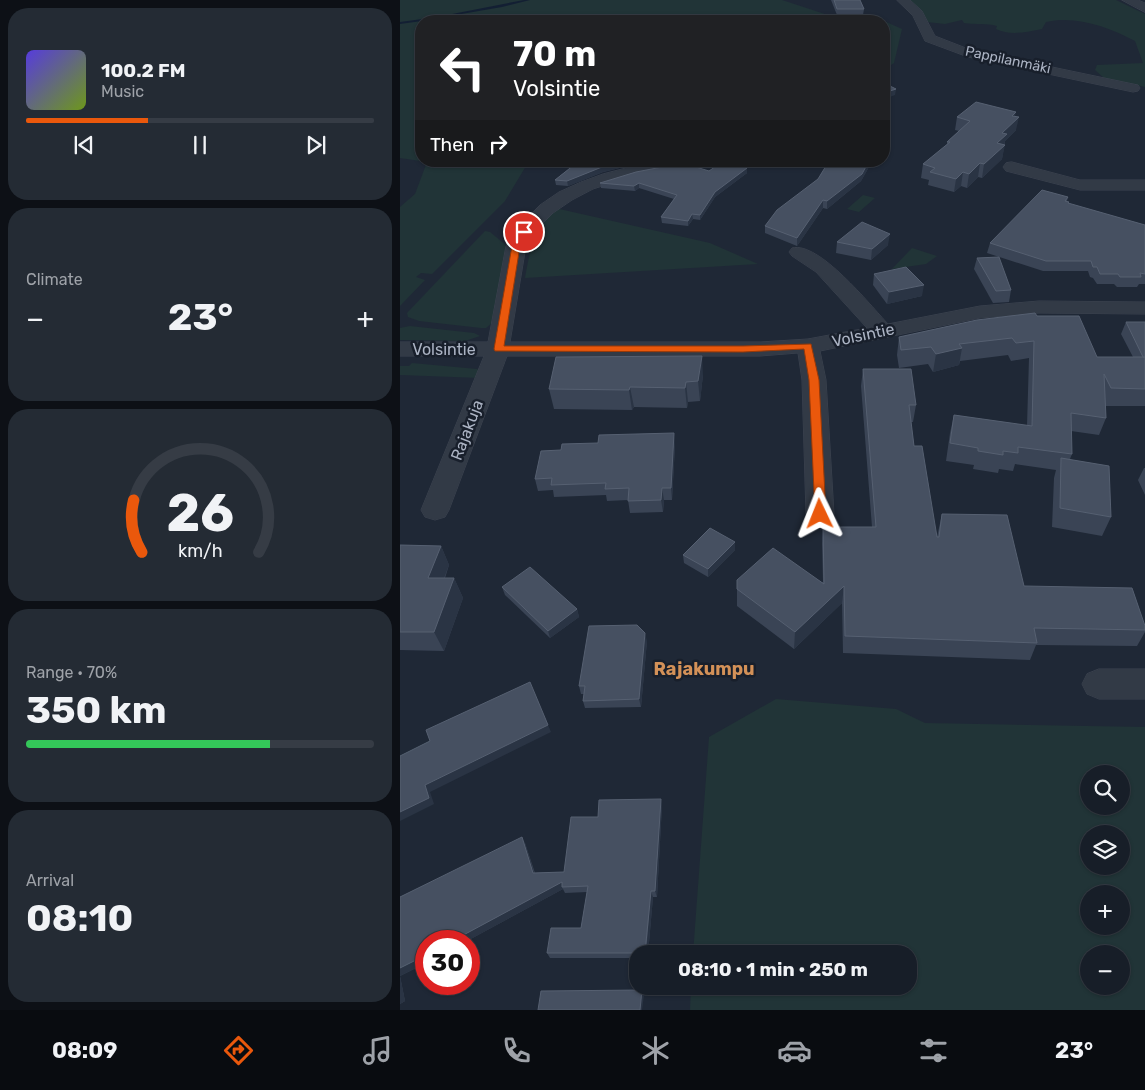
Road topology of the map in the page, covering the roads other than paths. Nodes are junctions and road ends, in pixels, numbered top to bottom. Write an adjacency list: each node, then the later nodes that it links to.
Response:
1 (904, 0): 4 (street, Pappilanmäki)
2 (1128, 0): 3 (street)
3 (1145, 8)
4 (1133, 88)
5 (653, 167): 13 (street, Rajakuja)
6 (1012, 167): 7 (street)
7 (1145, 185)
8 (799, 252): 10 (street)
9 (1145, 308): 10 (street, Volsintie)
10 (884, 332): 11 (street, Volsintie)
11 (808, 346): 13 (street, Volsintie); 15 (street)
12 (400, 349): 13 (street, Volsintie)
13 (498, 349): 14 (street, Rajakuja)
14 (435, 510)
15 (820, 514)
16 (1099, 684): 17 (street)
17 (1145, 684)

